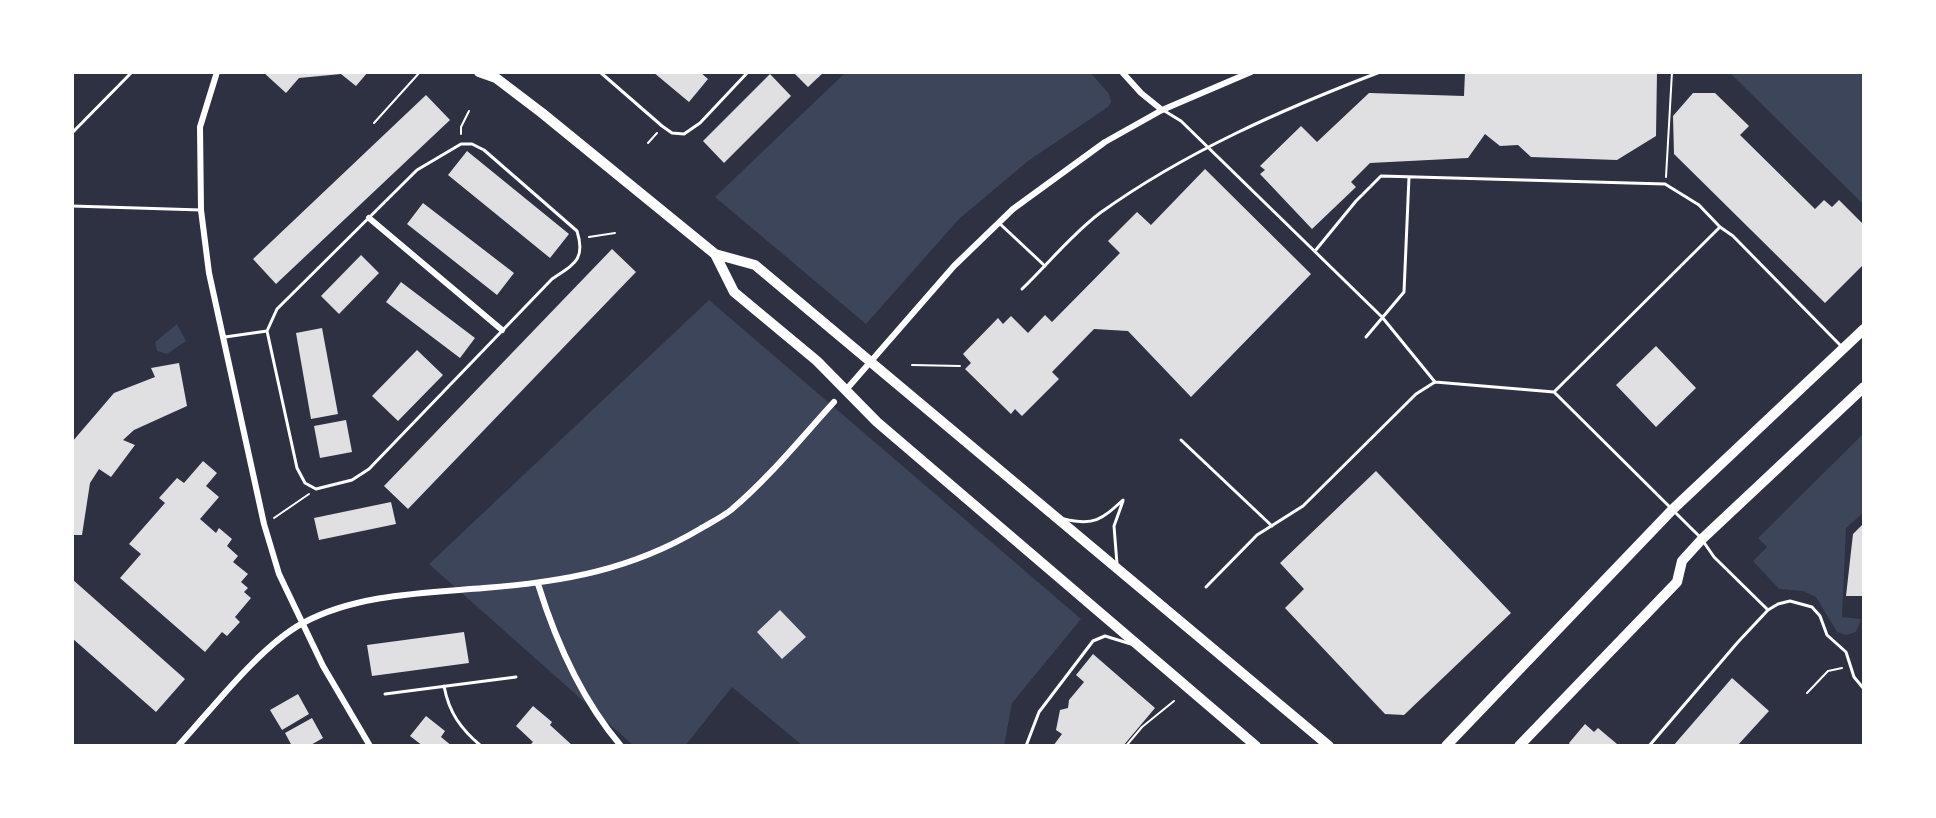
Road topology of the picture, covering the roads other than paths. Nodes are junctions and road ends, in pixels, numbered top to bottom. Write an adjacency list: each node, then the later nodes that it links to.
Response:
1 (132, 72): 11 (lane)
2 (217, 72): 15 (street)
3 (479, 72): 9 (main road)
4 (600, 72): 5 (lane)
5 (748, 72)
6 (1122, 72): 10 (street)
7 (1251, 72): 10 (street)
8 (1380, 72): 12 (lane)
9 (495, 75): 20 (main road)
10 (1162, 110): 12 (lane); 17 (street)
11 (72, 133)
12 (1208, 147): 19 (lane); 21 (lane)
13 (1408, 177): 18 (lane); 19 (lane); 23 (lane)
14 (72, 206): 15 (lane)
15 (201, 210): 27 (street)
16 (369, 218): 25 (street); 25 (lane); 26 (lane)
17 (998, 222): 21 (lane); 30 (street)
18 (1720, 227): 29 (lane); 34 (lane)
19 (1315, 251): 23 (lane)
20 (715, 254): 30 (main road); 33 (main road)
21 (1045, 266): 22 (lane)
22 (1022, 290)
23 (1382, 317): 28 (lane); 31 (lane)
24 (1864, 329): 29 (main road)
25 (502, 330): 26 (lane)
26 (267, 331): 27 (lane)
27 (225, 337): 45 (street)
28 (1366, 337)
29 (1843, 349): 37 (main road)
30 (871, 362): 33 (street); 38 (main road)
31 (1435, 382): 34 (lane); 39 (lane)
32 (1864, 387): 40 (main road)
33 (846, 391): 46 (main road)
34 (1554, 392): 37 (lane)
35 (834, 402): 42 (street)
36 (1181, 440): 39 (lane)
37 (1672, 510): 40 (lane); 58 (main road)
38 (1057, 518): 41 (main road); 41 (lane)
39 (1272, 526): 43 (lane)
40 (1702, 539): 44 (lane); 59 (main road)
41 (1118, 569): 57 (main road)
42 (538, 584): 45 (street); 54 (street)
43 (1206, 587)
44 (1768, 609): 49 (lane); 60 (lane)
45 (303, 623): 51 (street); 52 (street)
46 (1141, 648): 55 (lane); 56 (main road)
47 (516, 677): 48 (lane)
48 (444, 686): 50 (lane); 53 (lane)
49 (1864, 689)
50 (385, 694)
51 (178, 746)
52 (370, 746)
53 (481, 746)
54 (621, 746)
55 (1026, 746)
56 (1256, 746)
57 (1329, 746)
58 (1446, 746)
59 (1519, 746)
60 (1649, 746)

